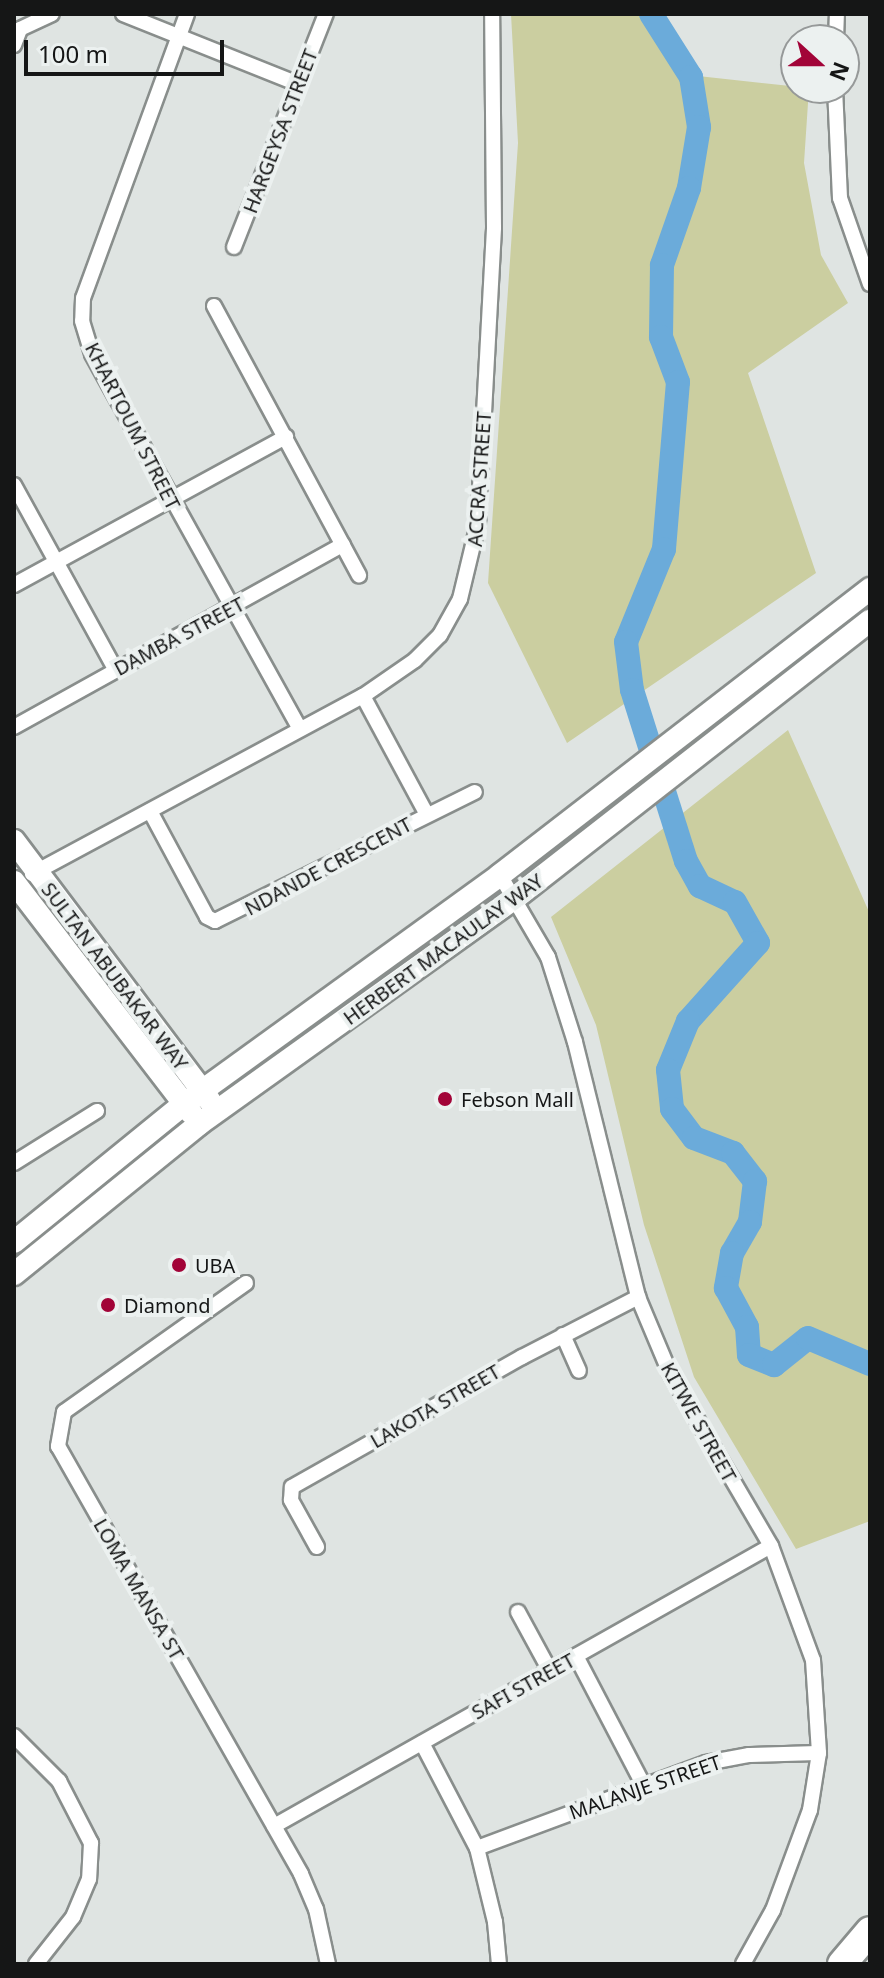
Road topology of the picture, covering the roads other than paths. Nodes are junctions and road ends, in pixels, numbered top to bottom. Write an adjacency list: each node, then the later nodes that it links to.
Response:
1 (26, 14): 7 (street)
2 (52, 14): 7 (street)
3 (123, 14): 8 (street)
4 (187, 14): 8 (street, KHARTOUM STREET)
5 (326, 14): 10 (street, HARGEYSA STREET)
6 (492, 14): 26 (street, ACCRA STREET)
7 (20, 29): 9 (street)
8 (178, 36): 10 (street); 17 (street, KHARTOUM STREET)
9 (14, 45)
10 (298, 84): 12 (street, HARGEYSA STREET)
11 (836, 104): 13 (street)
12 (234, 247)
13 (870, 284)
14 (214, 306): 15 (street)
15 (286, 437): 17 (street); 18 (street)
16 (14, 485): 19 (street)
17 (170, 499): 19 (street); 23 (street, KHARTOUM STREET)
18 (343, 545): 20 (street); 23 (street, DAMBA STREET)
19 (57, 562): 21 (street); 25 (street)
20 (359, 575)
21 (14, 585)
22 (870, 589): 34 (main road, HERBERT MACAULAY WAY)
23 (231, 609): 25 (street, DAMBA STREET); 28 (street, KHARTOUM STREET)
24 (870, 621): 36 (main road, HERBERT MACAULAY WAY)
25 (115, 669): 27 (street, DAMBA STREET)
26 (363, 696): 28 (street, ACCRA STREET); 31 (street, NDANDE CRESCENT)
27 (14, 727)
28 (300, 729): 30 (street, ACCRA STREET)
29 (475, 792): 31 (street, NDANDE CRESCENT)
30 (150, 811): 31 (street, NDANDE CRESCENT); 33 (street, ACCRA STREET)
31 (427, 815)
32 (14, 841): 33 (main road, SULTAN ABUBAKAR WAY)
33 (37, 871): 35 (street, ACCRA STREET); 37 (main road, SULTAN ABUBAKAR WAY)
34 (500, 875): 36 (street, KITWE STREET); 37 (main road, HERBERT MACAULAY WAY)
35 (14, 883): 37 (main road, SULTAN ABUBAKAR WAY)
36 (515, 898): 39 (main road, HERBERT MACAULAY WAY); 44 (street, KITWE STREET)
37 (192, 1098): 39 (main road, SULTAN ABUBAKAR WAY); 41 (main road, HERBERT MACAULAY WAY)
38 (97, 1111): 40 (street)
39 (208, 1118): 42 (main road, HERBERT MACAULAY WAY)
40 (14, 1163)
41 (14, 1242)
42 (14, 1274)
43 (246, 1283): 56 (street, LOMA MANSA ST)
44 (638, 1297): 45 (street, LAKOTA STREET); 47 (street, KITWE STREET)
45 (563, 1335): 46 (street); 48 (street, LAKOTA STREET)
46 (579, 1371)
47 (771, 1546): 50 (street, SAFI STREET); 54 (street, KITWE STREET)
48 (317, 1547)
49 (518, 1612): 51 (street)
50 (576, 1656): 51 (street, SAFI STREET); 55 (street)
51 (550, 1671): 53 (street, SAFI STREET)
52 (14, 1736): 60 (street)
53 (422, 1743): 56 (street, SAFI STREET); 57 (street)
54 (819, 1753): 55 (street, MALANJE STREET); 63 (street, KITWE STREET)
55 (643, 1784): 57 (street, MALANJE STREET)
56 (274, 1826): 61 (street, LOMA MANSA ST)
57 (477, 1848): 62 (street)
58 (870, 1931): 64 (highway)
59 (870, 1957): 65 (highway)
60 (36, 1964)
61 (328, 1964)
62 (499, 1964)
63 (743, 1964)
64 (842, 1964)
65 (866, 1964)

